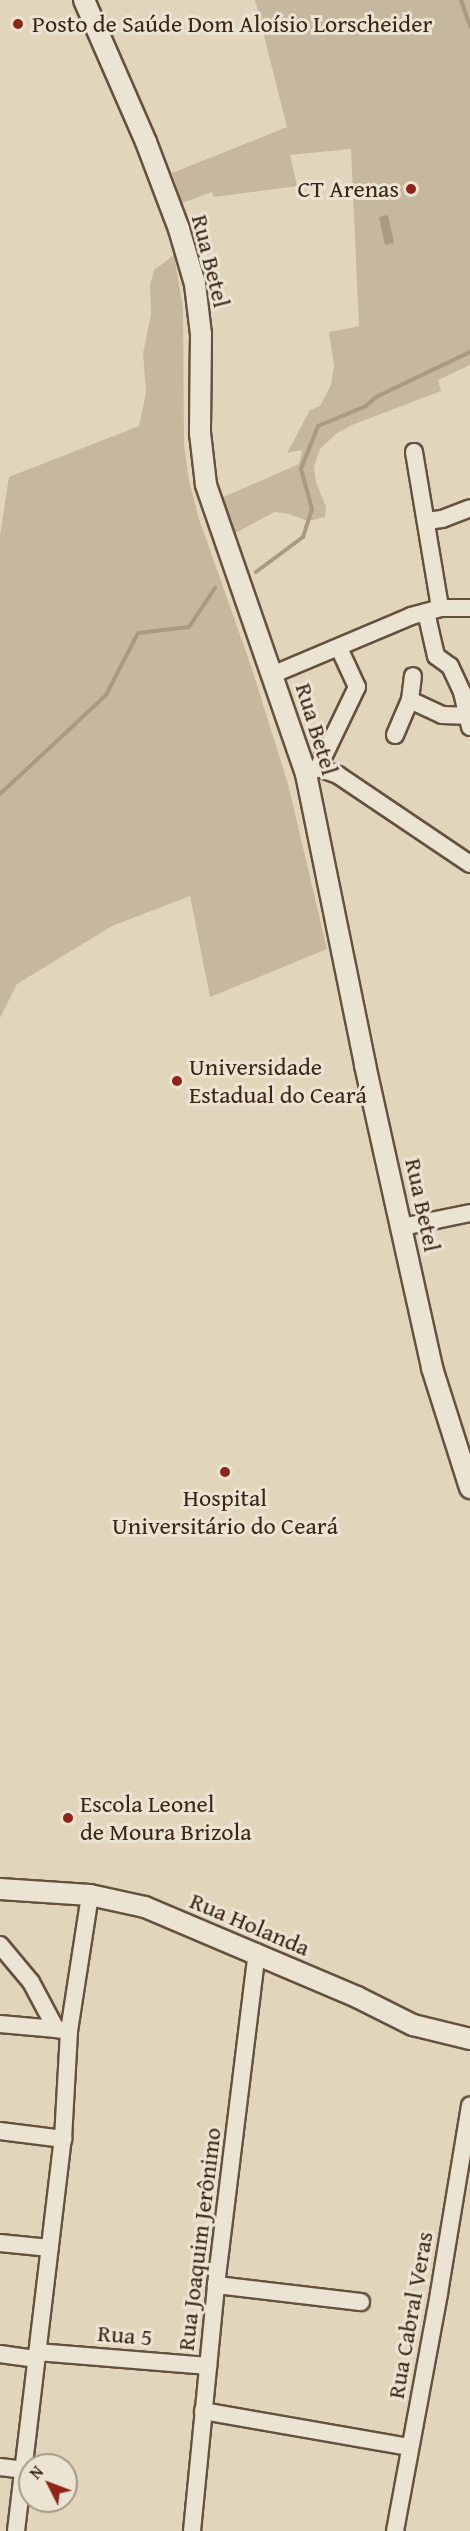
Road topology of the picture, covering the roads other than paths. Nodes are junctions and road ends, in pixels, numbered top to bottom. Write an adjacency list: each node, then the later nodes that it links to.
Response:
1 (84, 0): 8 (street, Rua Betel)
2 (414, 452): 4 (street)
3 (470, 508): 4 (street)
4 (426, 521): 6 (street)
5 (470, 608): 6 (street)
6 (433, 610): 7 (street); 11 (street)
7 (339, 648): 8 (street); 13 (street)
8 (273, 674): 13 (street, Rua Betel)
9 (413, 676): 10 (street)
10 (410, 700): 11 (street); 12 (street)
11 (468, 722)
12 (395, 735)
13 (312, 771): 14 (street); 16 (street, Rua Betel)
14 (470, 864)
15 (470, 1213): 16 (street)
16 (402, 1227): 17 (street, Rua Betel)
17 (470, 1488)
18 (0, 1889): 19 (street, Rua Holanda)
19 (90, 1895): 21 (street, Rua Holanda); 23 (street)
20 (0, 1945): 23 (street)
21 (257, 1953): 24 (street, Rua Holanda); 30 (street, Rua Joaquim Jerônimo)
22 (0, 2024): 23 (street)
23 (63, 2030): 27 (street)
24 (470, 2039)
25 (470, 2106): 36 (street, Rua Cabral Veras)
26 (0, 2132): 27 (street)
27 (63, 2139): 29 (street)
28 (0, 2243): 29 (street)
29 (50, 2248): 33 (street)
30 (216, 2285): 31 (street); 34 (street, Rua Joaquim Jerônimo)
31 (361, 2302)
32 (0, 2354): 33 (street, Rua 5)
33 (37, 2356): 34 (street, Rua 5); 37 (street)
34 (208, 2366): 35 (street, Rua Joaquim Jerônimo)
35 (203, 2411): 36 (street); 42 (street, Rua Joaquim Jerônimo)
36 (409, 2447): 43 (street, Rua Cabral Veras)
37 (25, 2453)
38 (0, 2467): 39 (street)
39 (18, 2469)
40 (18, 2513): 41 (street)
41 (16, 2531)
42 (192, 2531)
43 (396, 2531)

